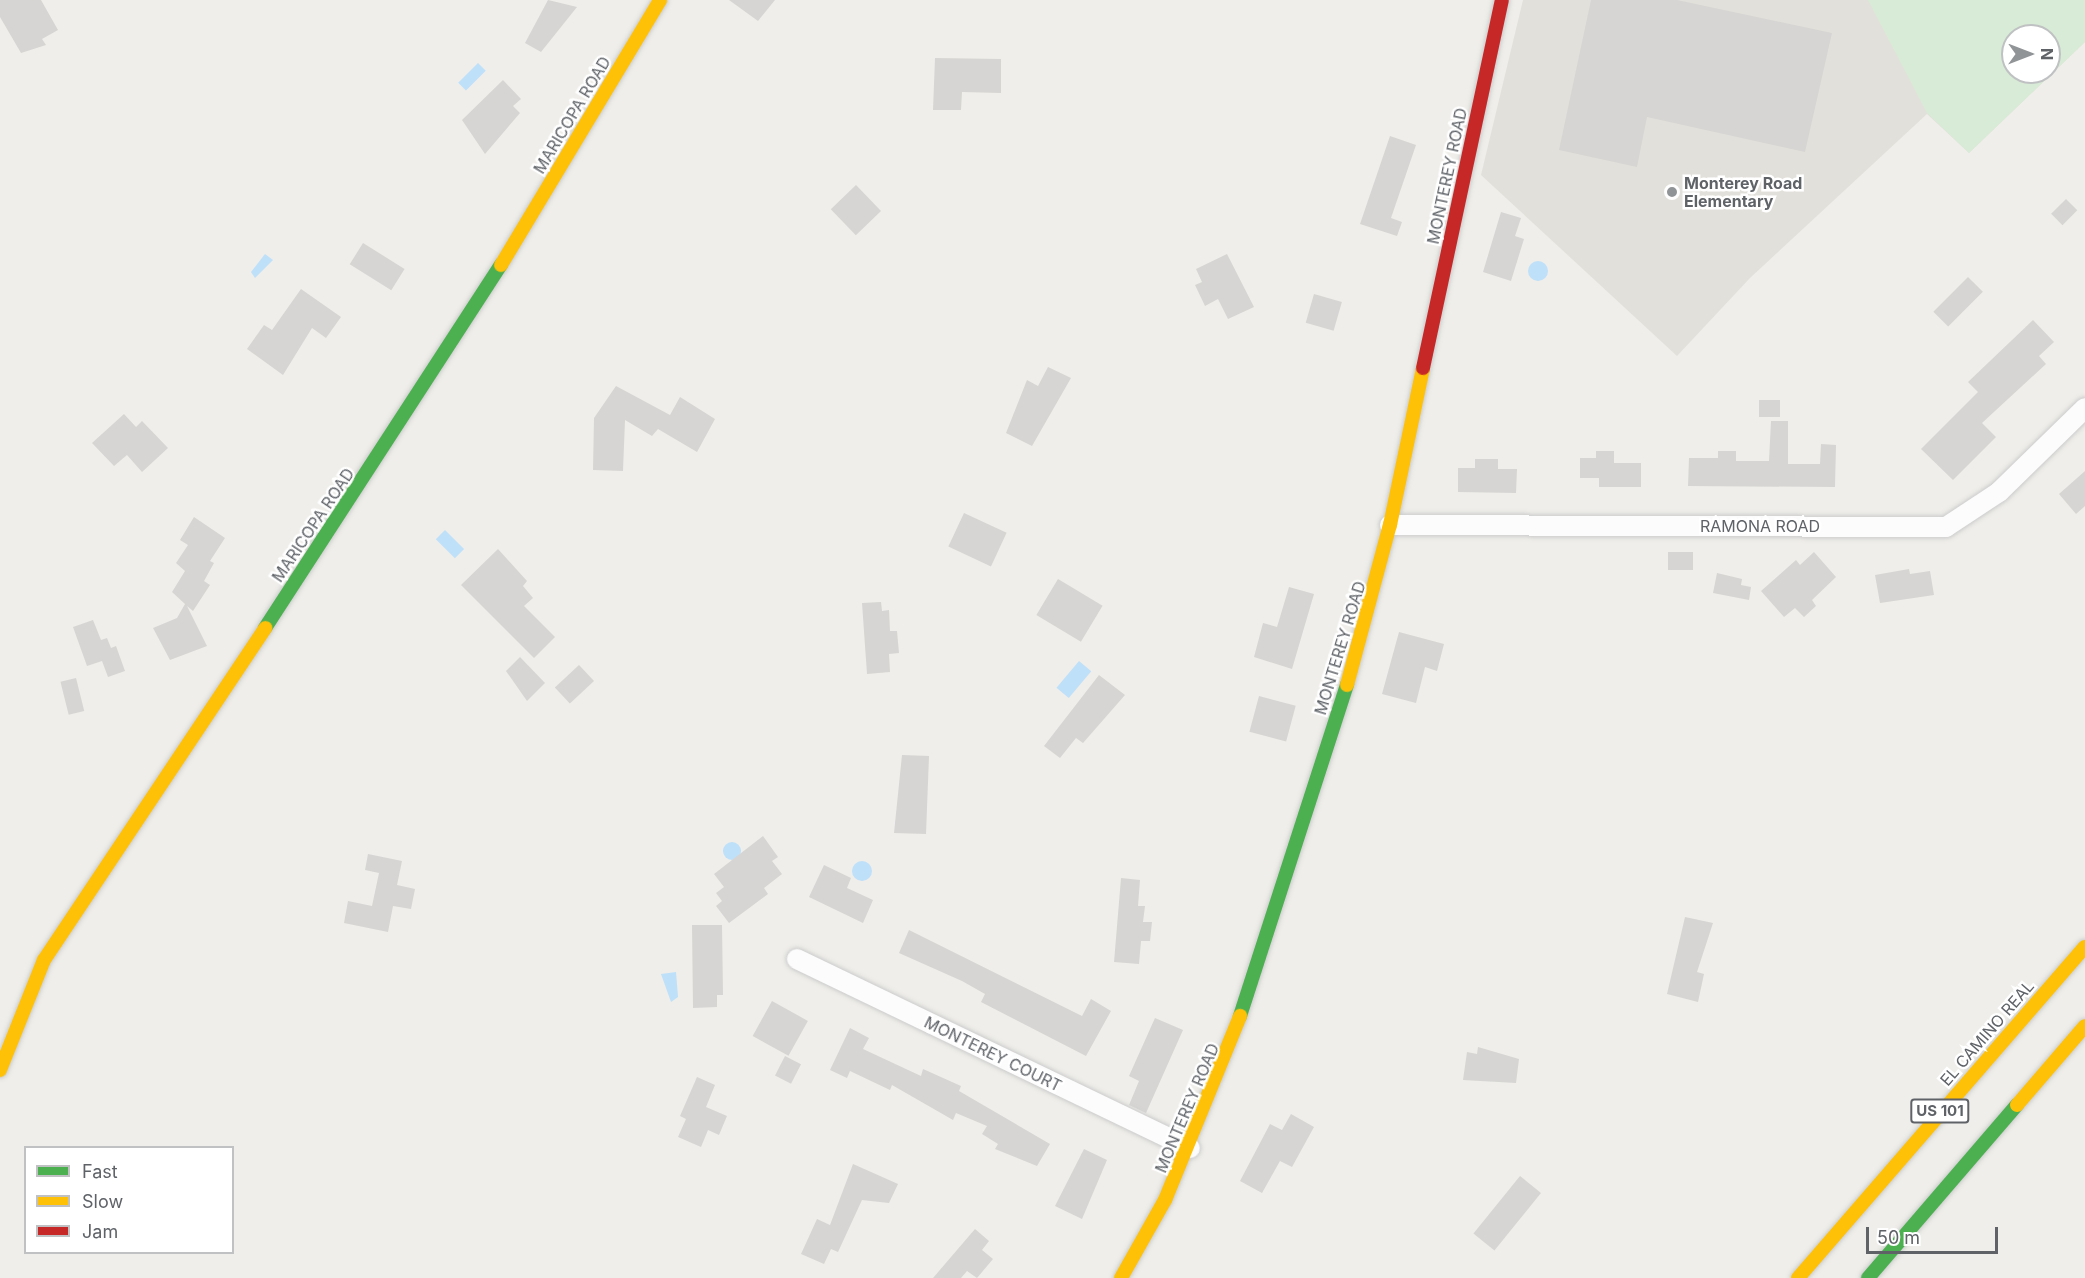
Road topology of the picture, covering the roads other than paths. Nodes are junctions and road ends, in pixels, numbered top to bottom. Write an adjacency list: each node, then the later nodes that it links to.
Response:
1 (660, 0): 8 (main road, MARICOPA ROAD)
2 (1502, 0): 4 (main road, MONTEREY ROAD)
3 (2085, 408): 4 (street, RAMONA ROAD)
4 (1390, 525): 9 (main road, MONTEREY ROAD)
5 (2085, 947): 11 (main road, EL CAMINO REAL / US 101)
6 (797, 959): 9 (street, MONTEREY COURT)
7 (2085, 1026): 12 (main road, US 101)
8 (0, 1071)
9 (1190, 1148): 10 (main road, MONTEREY ROAD)
10 (1121, 1278)
11 (1798, 1278)
12 (1868, 1278)

